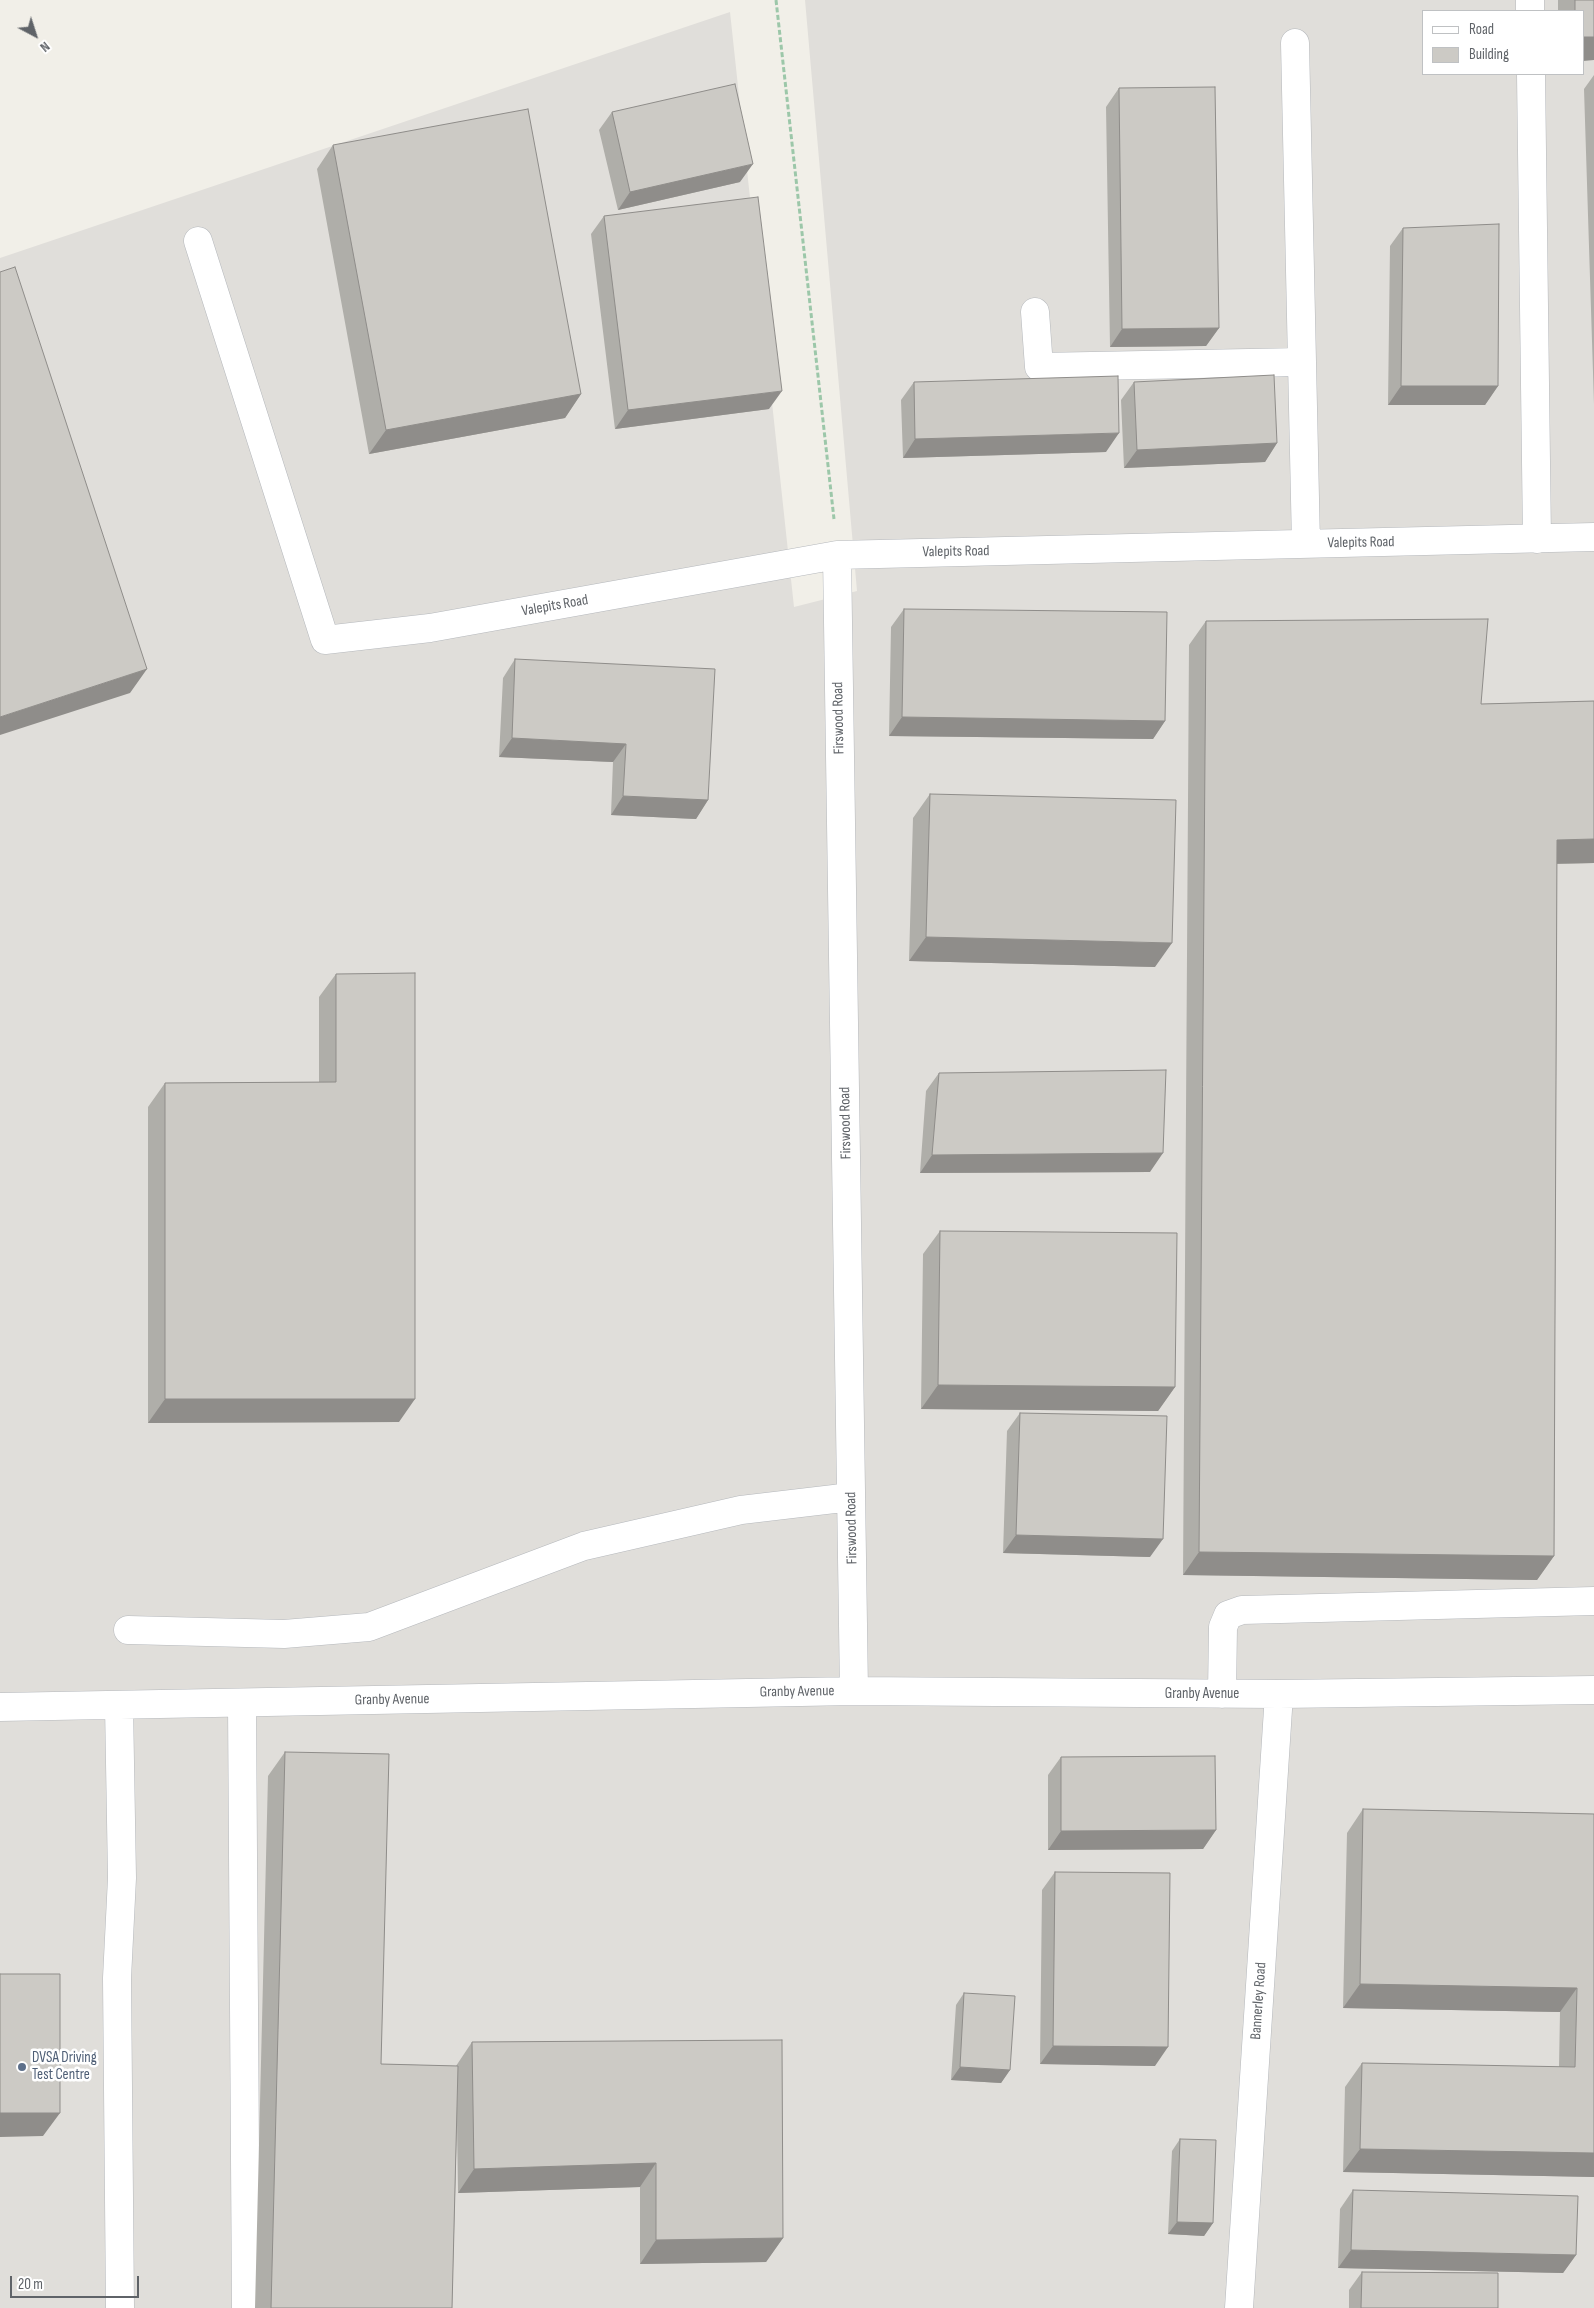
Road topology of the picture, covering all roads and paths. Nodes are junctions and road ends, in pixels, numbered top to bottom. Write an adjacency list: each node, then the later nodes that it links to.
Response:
1 (776, 0): 7 (path)
2 (1295, 43): 6 (street)
3 (1531, 75): 9 (street)
4 (198, 241): 11 (street, Valepits Road)
5 (1035, 312): 6 (street)
6 (1301, 362): 10 (street)
7 (834, 525)
8 (1594, 538): 9 (street, Valepits Road)
9 (1537, 539): 10 (street, Valepits Road)
10 (1306, 544): 11 (street, Valepits Road)
11 (837, 555): 12 (street, Firswood Road)
12 (851, 1498): 14 (street); 16 (street, Firswood Road)
13 (1594, 1601): 17 (street)
14 (128, 1630)
15 (1594, 1690): 18 (street, Granby Avenue)
16 (854, 1691): 17 (street, Granby Avenue); 19 (street, Granby Avenue)
17 (1222, 1694): 18 (street, Granby Avenue)
18 (1279, 1694): 24 (street, Bannerley Road)
19 (242, 1703): 20 (street, Granby Avenue); 23 (street)
20 (119, 1705): 21 (street, Granby Avenue); 22 (street)
21 (0, 1708)
22 (120, 2308)
23 (246, 2308)
24 (1239, 2308)

